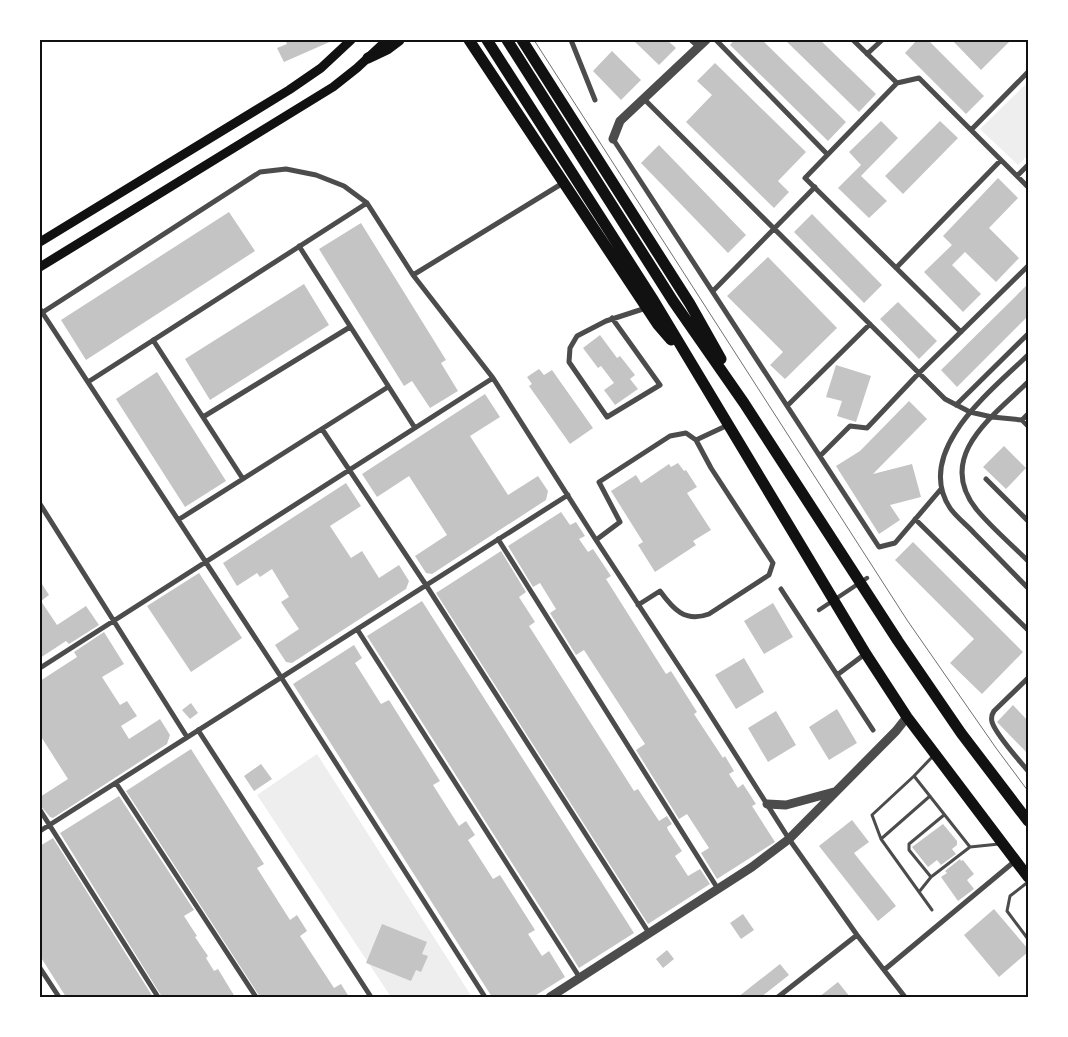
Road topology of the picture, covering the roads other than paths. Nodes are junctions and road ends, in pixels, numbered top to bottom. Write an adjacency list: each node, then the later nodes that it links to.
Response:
1 (351, 40): 32 (main road)
2 (387, 40): 16 (main road)
3 (399, 40): 16 (highway)
4 (469, 40): 27 (highway)
5 (487, 40): 48 (highway)
6 (507, 40): 54 (highway)
7 (522, 40): 54 (highway)
8 (571, 40): 20 (street)
9 (691, 40): 14 (street)
10 (706, 40): 14 (street)
11 (716, 40): 23 (street)
12 (853, 40): 15 (street)
13 (882, 40): 15 (street)
14 (699, 47): 19 (street)
15 (867, 54): 18 (street)
16 (368, 58): 35 (main road)
17 (1028, 72): 21 (street)
18 (897, 82): 21 (street); 23 (street)
19 (644, 99): 22 (street); 31 (street)
20 (595, 100)
21 (972, 130): 24 (street)
22 (613, 139): 38 (street)
23 (827, 154): 29 (street)
24 (1001, 160): 26 (street); 36 (street)
25 (1028, 165): 26 (street)
26 (1017, 176): 28 (street)
27 (563, 183): 37 (street); 39 (highway)
28 (1028, 187)
29 (814, 188): 31 (street); 36 (street)
30 (366, 203): 33 (street); 37 (street); 40 (street)
31 (774, 228): 38 (street); 42 (street)
32 (40, 242)
33 (299, 246): 43 (street); 46 (street)
34 (1028, 266): 44 (street)
35 (40, 267)
36 (896, 268): 44 (street)
37 (413, 275): 50 (street)
38 (713, 291): 56 (street)
39 (646, 308): 41 (street); 48 (highway)
40 (41, 312): 51 (street)
41 (612, 318): 41 (street)
42 (870, 324): 49 (street); 56 (street)
43 (350, 327): 53 (street); 60 (street)
44 (961, 332): 49 (street)
45 (1028, 334): 55 (street)
46 (153, 340): 51 (street); 60 (street)
47 (1028, 355): 57 (street)
48 (688, 357): 62 (highway)
49 (919, 373): 55 (street); 67 (street)
50 (493, 378): 64 (street); 72 (street)
51 (88, 382): 75 (street)
52 (1028, 382): 59 (street)
53 (388, 387): 64 (street); 65 (street)
54 (744, 403): 108 (highway)
55 (956, 405): 57 (street)
56 (788, 406): 67 (street)
57 (970, 412): 59 (street); 71 (street)
58 (1028, 414): 61 (street)
59 (992, 417): 61 (street); 79 (street)
60 (203, 418): 69 (street)
61 (1022, 420): 63 (street)
62 (728, 425): 66 (street); 90 (highway)
63 (1028, 426)
64 (415, 428): 68 (street)
65 (322, 429): 68 (street); 69 (street)
66 (696, 440): 78 (street); 85 (street)
67 (820, 456): 74 (street)
68 (349, 470): 80 (street); 82 (street)
69 (243, 479): 75 (street)
70 (986, 479): 76 (street)
71 (941, 489): 74 (street); 83 (street)
72 (568, 495): 77 (street); 78 (street)
73 (41, 508): 87 (street)
74 (915, 519): 89 (street)
75 (178, 520): 80 (street)
76 (1028, 520)
77 (498, 540): 82 (street); 119 (street)
78 (596, 540): 85 (street)
79 (1028, 561)
80 (206, 562): 87 (street); 93 (street)
81 (867, 578): 86 (street)
82 (426, 585): 88 (street); 122 (street)
83 (1028, 588)
84 (781, 589): 92 (street)
85 (638, 605): 105 (street)
86 (819, 610)
87 (114, 621): 91 (street); 98 (street)
88 (357, 629): 93 (street); 127 (street)
89 (1028, 630)
90 (866, 654): 92 (street); 95 (highway)
91 (40, 668)
92 (837, 675): 97 (street)
93 (281, 677): 96 (street); 132 (street)
94 (1028, 678): 100 (street)
95 (907, 717): 99 (highway); 103 (street)
96 (198, 730): 98 (street); 131 (street)
97 (873, 730)
98 (187, 738): 102 (street)
99 (934, 755): 101 (lane); 113 (highway)
100 (1028, 771)
101 (914, 776): 104 (lane); 112 (lane)
102 (116, 783): 109 (street); 130 (street)
103 (837, 791): 105 (street); 111 (street)
104 (930, 796): 107 (lane); 112 (lane)
105 (767, 804): 111 (street)
106 (40, 810): 109 (street)
107 (944, 814): 114 (lane); 116 (lane)
108 (1028, 821)
109 (50, 825): 110 (street); 129 (street)
110 (40, 831)
111 (789, 839): 119 (street); 123 (street)
112 (881, 840): 120 (lane)
113 (1002, 844): 114 (lane); 115 (highway)
114 (970, 847): 116 (lane)
115 (1016, 861): 117 (highway); 126 (street)
116 (931, 877): 120 (lane)
117 (1028, 877)
118 (1028, 882): 124 (lane)
119 (718, 888): 122 (street)
120 (919, 892): 121 (lane)
121 (932, 910)
122 (649, 933): 127 (street)
123 (857, 935): 126 (street); 134 (street)
124 (1028, 939)
125 (40, 968): 128 (street)
126 (884, 970): 135 (street)
127 (580, 978): 133 (street)
128 (59, 997)
129 (158, 997)
130 (256, 997)
131 (371, 997)
132 (485, 997)
133 (550, 997)
134 (778, 997)
135 (905, 997)

